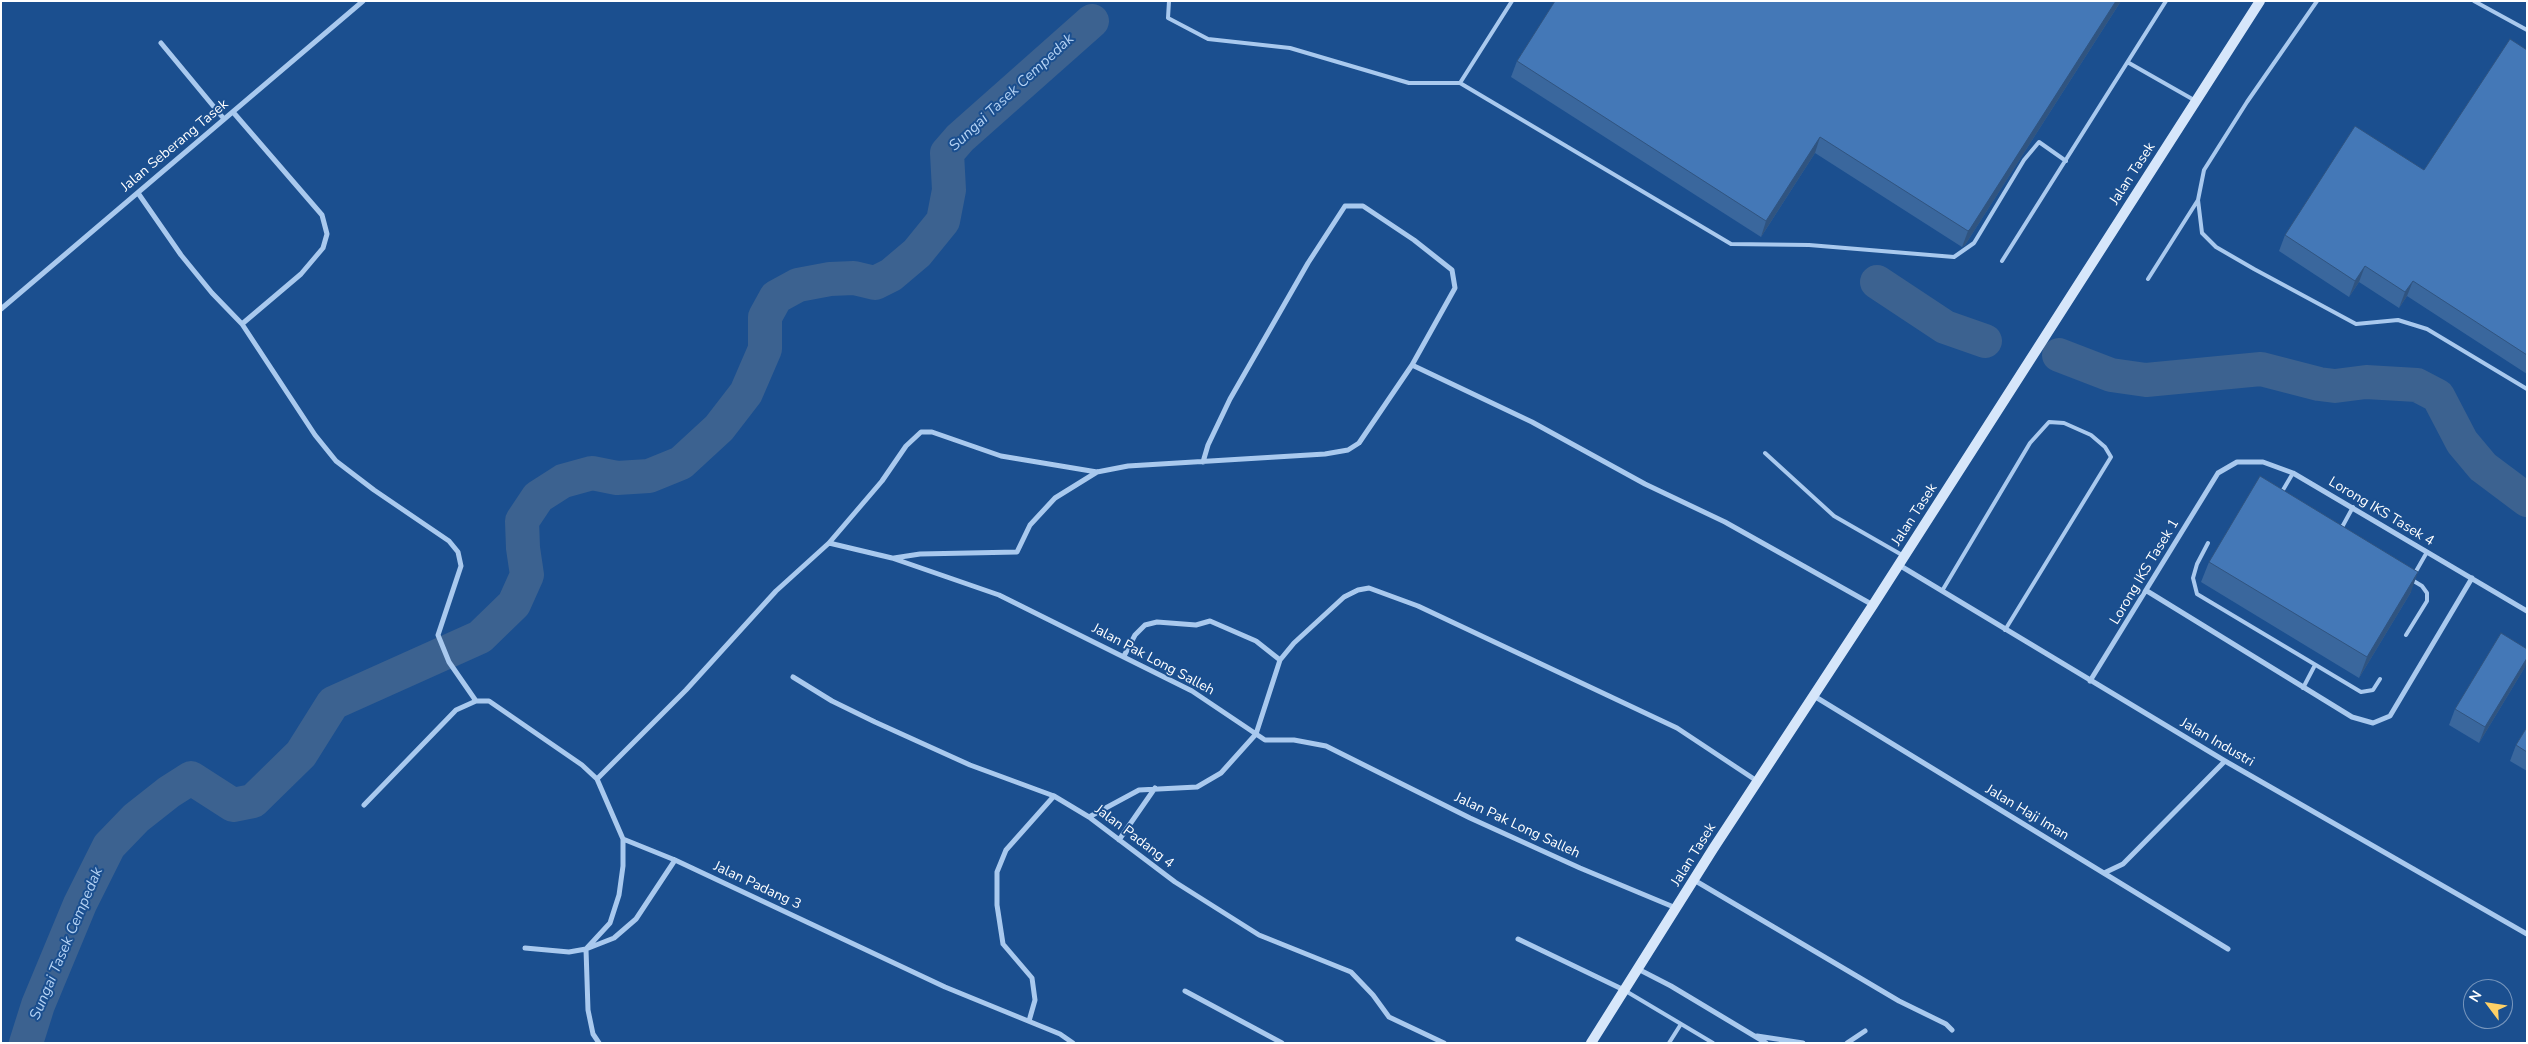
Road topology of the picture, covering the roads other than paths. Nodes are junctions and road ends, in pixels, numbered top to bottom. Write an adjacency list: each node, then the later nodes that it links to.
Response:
1 (363, 1): 13 (street, Jalan Seberang Tasek)
2 (1169, 1): 11 (lane)
3 (1512, 1): 11 (lane)
4 (2166, 1): 10 (lane)
5 (2260, 1): 12 (main road, Jalan Tasek)
6 (2317, 1): 17 (lane)
7 (2474, 1): 8 (lane)
8 (2527, 30)
9 (161, 43): 14 (street)
10 (2129, 63): 12 (lane); 15 (lane)
11 (1460, 83): 15 (lane)
12 (2196, 101): 36 (main road, Jalan Tasek)
13 (233, 112): 14 (street, Jalan Seberang Tasek); 21 (street)
14 (224, 119): 16 (street, Jalan Seberang Tasek)
15 (2066, 161): 18 (lane)
16 (138, 193): 20 (street, Jalan Seberang Tasek); 21 (street)
17 (2198, 200): 19 (lane); 23 (lane)
18 (2002, 261)
19 (2148, 279)
20 (1, 309)
21 (242, 324): 52 (street)
22 (1412, 365): 25 (street); 25 (street); 40 (street)
23 (2527, 389)
24 (1764, 453): 36 (lane)
25 (1203, 462): 26 (street)
26 (1097, 472): 32 (street); 35 (street)
27 (2218, 473): 28 (street, Lorong IKS Tasek 4); 39 (street, Lorong IKS Tasek 1)
28 (2293, 473): 29 (lane); 30 (street, Lorong IKS Tasek 4)
29 (2278, 499)
30 (2353, 507): 31 (lane); 34 (street, Lorong IKS Tasek 4)
31 (2337, 534)
32 (829, 543): 35 (street, Jalan Pak Long Salleh); 55 (street)
33 (2208, 543): 46 (lane)
34 (2428, 552): 37 (street, Lorong IKS Tasek 4); 43 (lane)
35 (892, 558): 44 (street, Jalan Pak Long Salleh)
36 (1902, 561): 38 (street, Jalan Industri); 40 (main road, Jalan Tasek)
37 (2472, 578): 41 (street, Lorong IKS Tasek 4); 50 (street)
38 (1942, 591): 42 (street, Jalan Industri); 42 (lane)
39 (2147, 591): 49 (street, Lorong IKS Tasek 1); 50 (street)
40 (1873, 605): 51 (main road, Jalan Tasek)
41 (2527, 611)
42 (2005, 630): 49 (street, Jalan Industri)
43 (2406, 635)
44 (1124, 656): 45 (street); 53 (street, Jalan Pak Long Salleh)
45 (1280, 660): 53 (street); 56 (street)
46 (2315, 665): 48 (lane); 50 (lane)
47 (793, 677): 58 (street, Jalan Padang 4)
48 (2380, 679)
49 (2090, 681): 54 (street, Jalan Industri)
50 (2303, 688)
51 (1814, 696): 56 (main road, Jalan Tasek); 64 (street, Jalan Haji Iman)
52 (476, 701): 55 (street); 59 (street)
53 (1256, 734): 57 (street); 66 (street, Jalan Pak Long Salleh)
54 (2225, 761): 64 (street); 67 (street, Jalan Industri)
55 (597, 779): 61 (street)
56 (1757, 781): 65 (main road, Jalan Tasek)
57 (1155, 788): 60 (street); 62 (street)
58 (1054, 796): 60 (street, Jalan Padang 4); 75 (street)
59 (364, 805)
60 (1089, 817): 62 (street, Jalan Padang 4)
61 (623, 839): 63 (street, Jalan Padang 3); 71 (street)
62 (1119, 840): 83 (street, Jalan Padang 4)
63 (675, 860): 71 (street); 75 (street, Jalan Padang 3)
64 (2104, 874): 70 (street, Jalan Haji Iman)
65 (1694, 880): 66 (main road, Jalan Tasek); 77 (street)
66 (1676, 908): 72 (main road, Jalan Tasek)
67 (2527, 934)
68 (1518, 939): 73 (street)
69 (525, 948): 71 (street)
70 (2228, 948)
71 (586, 949): 80 (street)
72 (1638, 970): 73 (main road, Jalan Tasek); 79 (street)
73 (1624, 990): 76 (lane); 84 (main road, Jalan Tasek)
74 (1185, 991): 82 (street)
75 (1029, 1021): 81 (street, Jalan Padang 3)
76 (1681, 1024): 85 (lane); 86 (lane)
77 (1952, 1030)
78 (1865, 1031): 89 (street)
79 (1754, 1035): 87 (street); 88 (street)
80 (599, 1043)
81 (1073, 1043)
82 (1282, 1043)
83 (1444, 1043)
84 (1591, 1043)
85 (1669, 1043)
86 (1713, 1043)
87 (1766, 1043)
88 (1803, 1043)
89 (1847, 1043)

